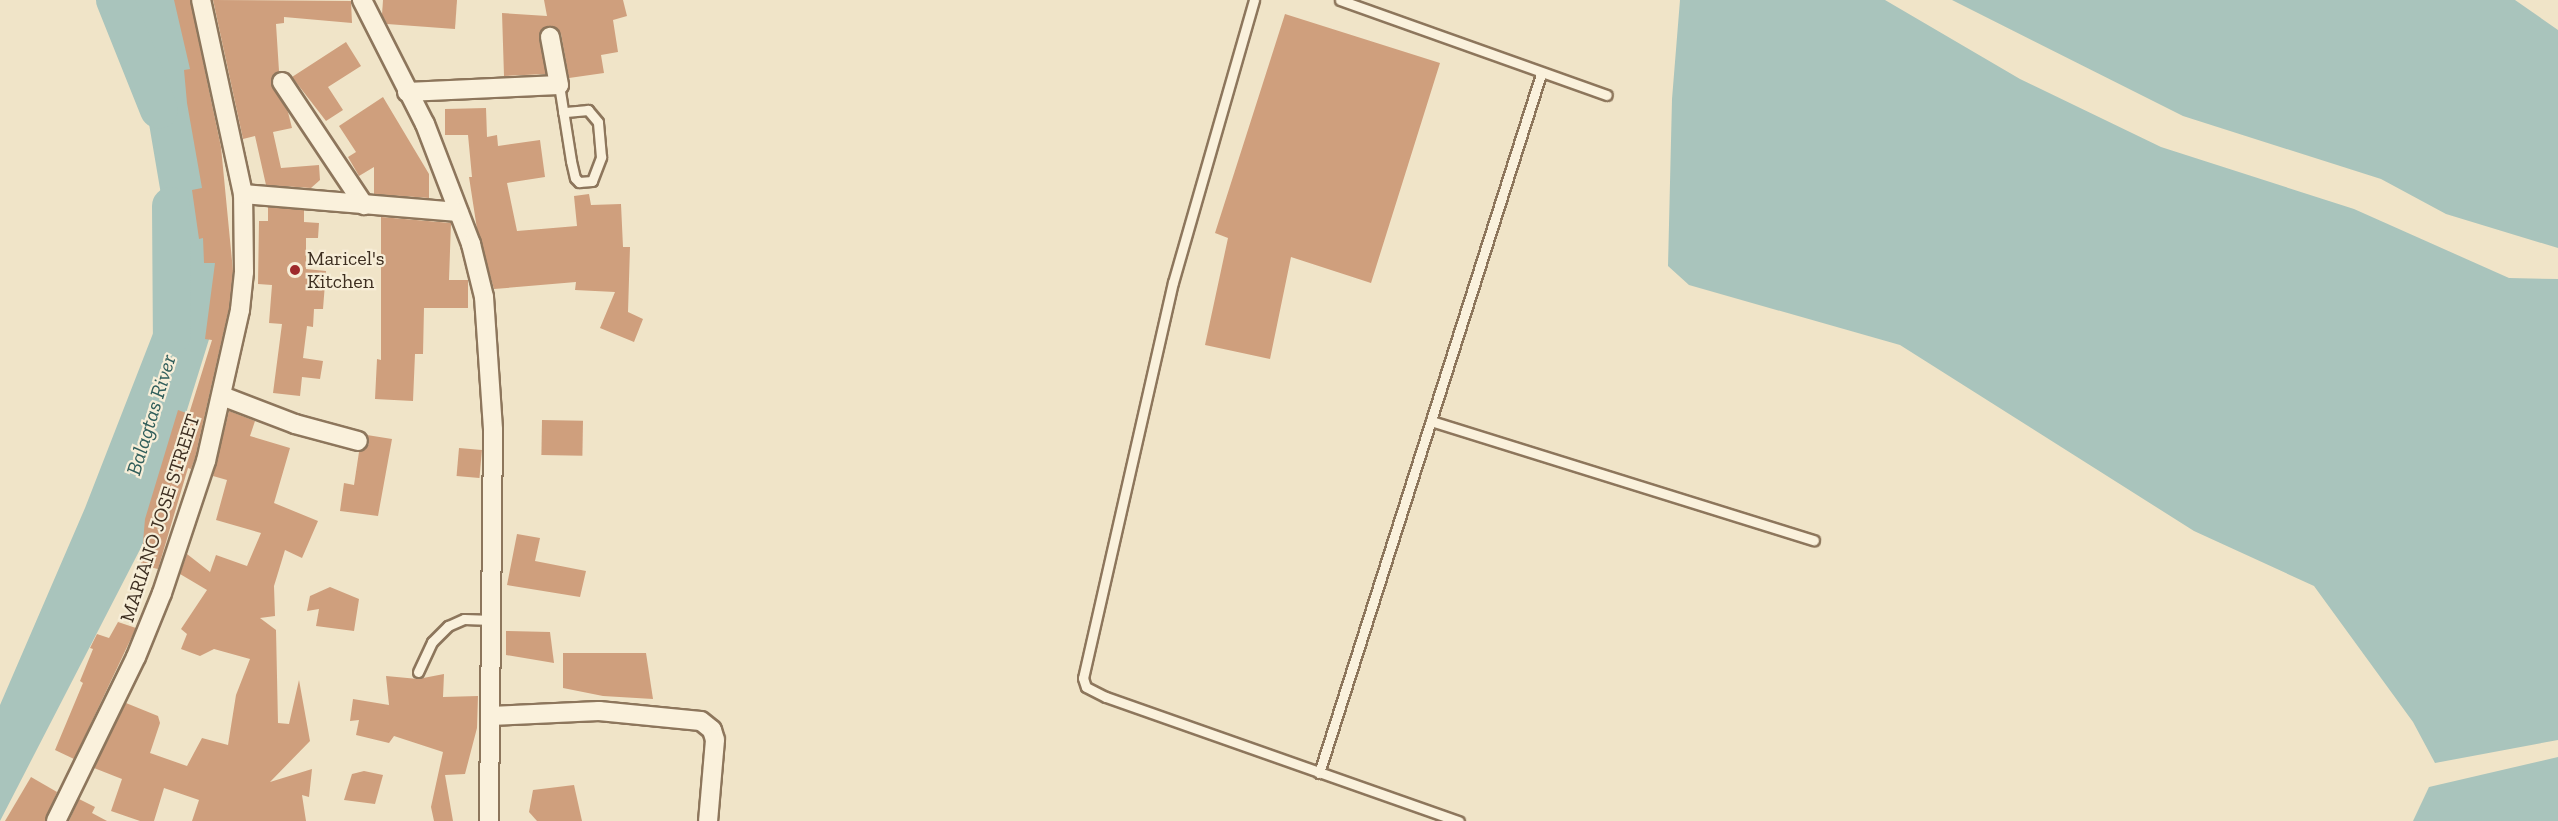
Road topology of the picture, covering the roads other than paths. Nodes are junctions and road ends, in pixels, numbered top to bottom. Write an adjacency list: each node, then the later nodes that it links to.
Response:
1 (201, 0): 12 (street, MARIANO JOSE STREET)
2 (362, 0): 9 (street)
3 (1254, 0): 22 (lane)
4 (1340, 0): 6 (lane)
5 (550, 37): 8 (street)
6 (1542, 74): 10 (lane); 16 (lane)
7 (282, 82): 13 (street)
8 (559, 84): 9 (street); 11 (lane)
9 (407, 92): 14 (street)
10 (1607, 95)
11 (563, 112): 11 (lane)
12 (243, 194): 13 (street); 15 (street, MARIANO JOSE STREET)
13 (364, 205): 14 (street)
14 (459, 212): 19 (street)
15 (222, 396): 17 (street); 23 (street, MARIANO JOSE STREET)
16 (1431, 421): 18 (lane); 22 (lane)
17 (358, 441)
18 (1814, 540)
19 (492, 620): 20 (lane); 21 (street)
20 (418, 672)
21 (491, 716): 24 (street); 25 (street)
22 (1319, 773): 26 (lane)
23 (56, 821)
24 (489, 821)
25 (708, 821)
26 (1459, 821)

